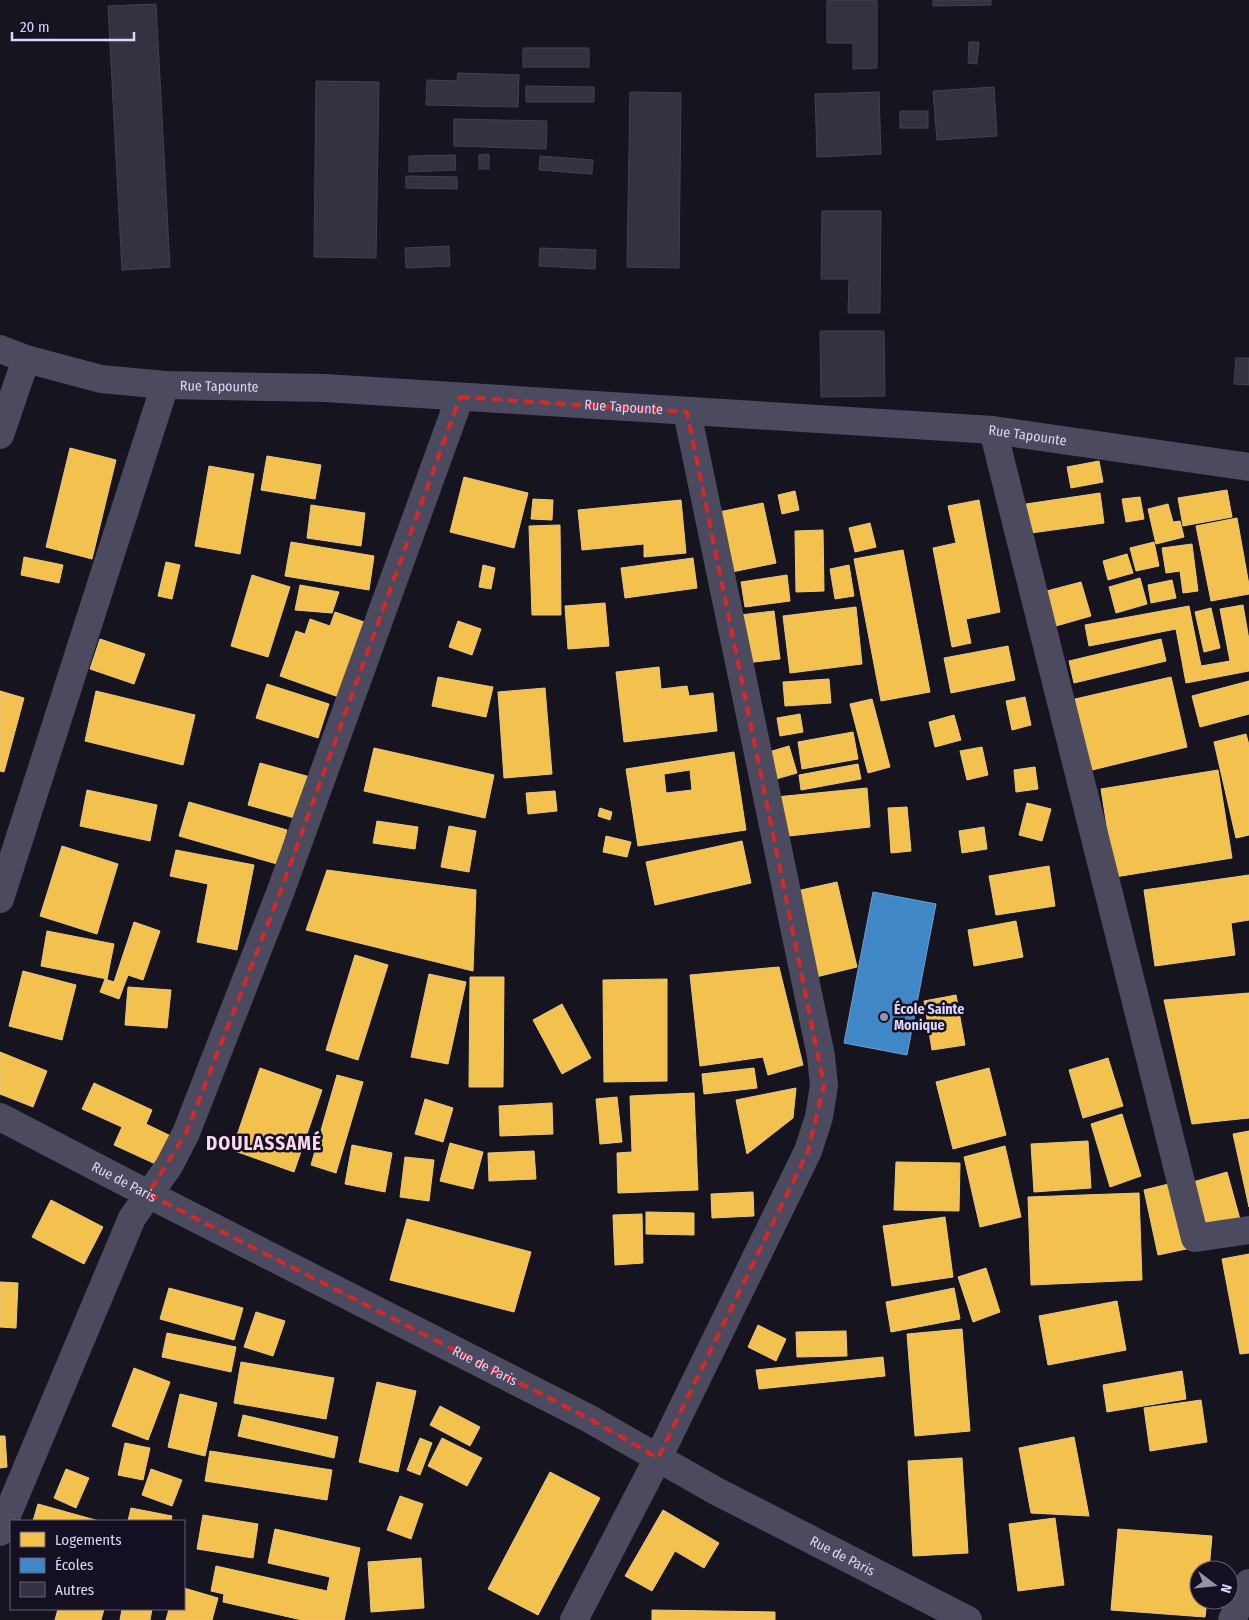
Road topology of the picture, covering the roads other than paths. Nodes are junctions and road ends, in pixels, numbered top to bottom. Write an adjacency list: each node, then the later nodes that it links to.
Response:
1 (0, 349): 2 (street, Rue Tapounte)
2 (26, 359): 3 (street, Rue Tapounte); 7 (street)
3 (165, 385): 4 (street, Rue Tapounte); 9 (street)
4 (460, 398): 5 (street, Rue Tapounte); 11 (street)
5 (687, 412): 6 (street, Rue Tapounte); 13 (street)
6 (993, 430): 8 (street, Rue Tapounte); 12 (street)
7 (0, 435)
8 (1249, 466)
9 (0, 899)
10 (0, 1116): 11 (street, Rue de Paris)
11 (148, 1194): 13 (street, Rue de Paris); 14 (street)
12 (1249, 1230)
13 (658, 1458): 16 (street); 17 (street, Rue de Paris)
14 (0, 1532)
15 (1249, 1583): 18 (street)
16 (574, 1620)
17 (968, 1620)
18 (1232, 1620)

